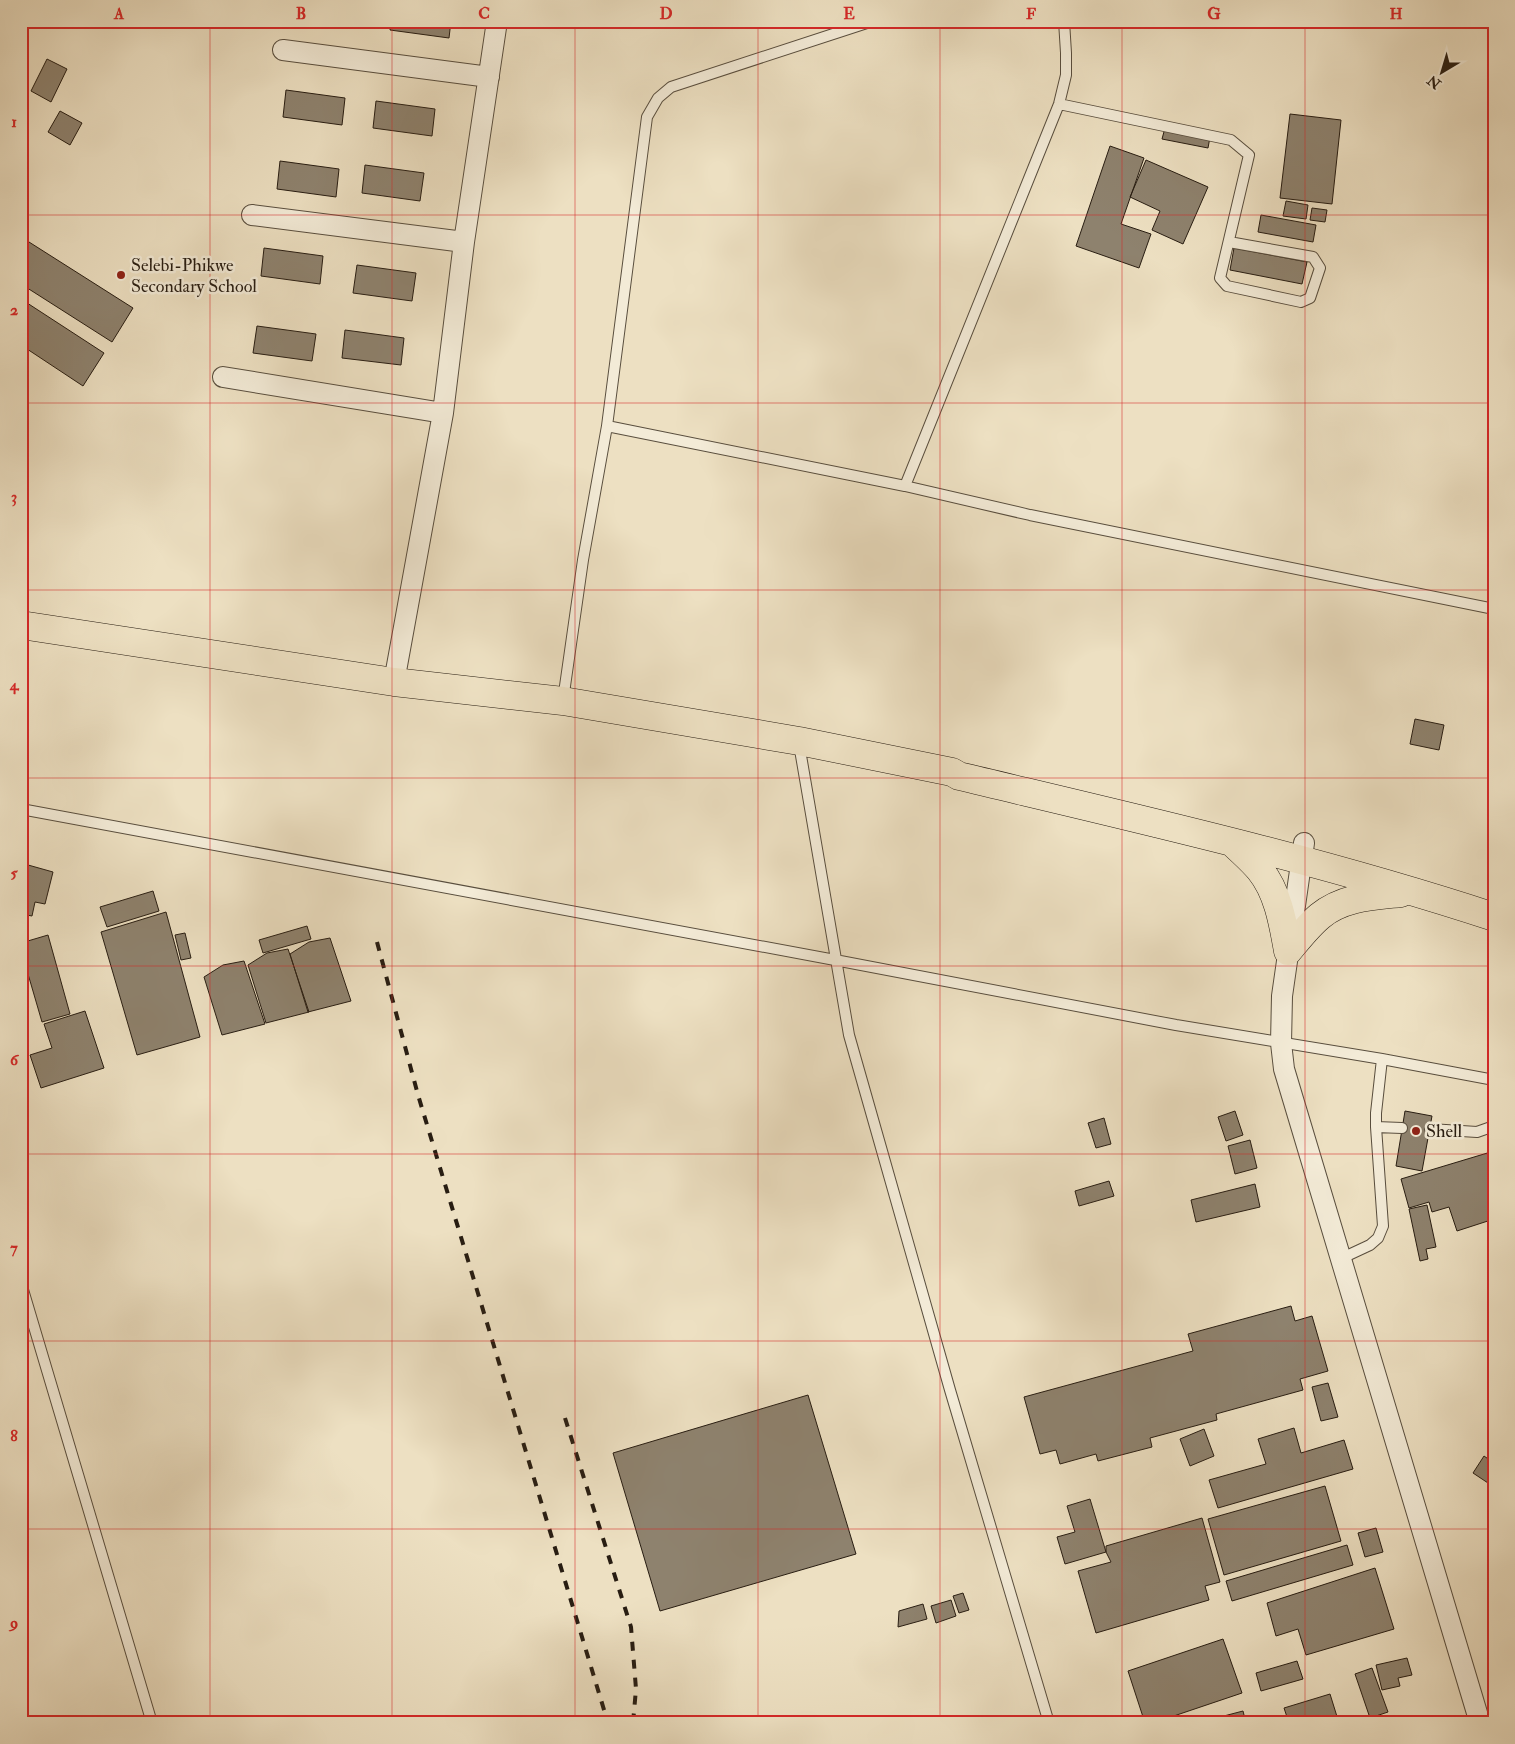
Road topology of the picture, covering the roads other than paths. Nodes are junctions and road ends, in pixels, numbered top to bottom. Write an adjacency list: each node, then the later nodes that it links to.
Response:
1 (497, 21): 5 (street)
2 (873, 21): 12 (lane)
3 (1064, 21): 6 (lane)
4 (283, 50): 5 (street)
5 (489, 77): 8 (street)
6 (1059, 104): 9 (lane); 13 (lane)
7 (252, 215): 8 (street)
8 (464, 242): 11 (street)
9 (1229, 242): 9 (lane)
10 (223, 377): 11 (street)
11 (443, 413): 16 (street)
12 (607, 426): 13 (lane); 17 (lane)
13 (906, 486): 14 (lane)
14 (1494, 609)
15 (21, 625): 16 (main road)
16 (394, 682): 17 (main road)
17 (563, 701): 18 (main road)
18 (798, 741): 19 (main road); 27 (lane)
19 (952, 772): 21 (main road); 22 (main road)
20 (21, 809): 27 (lane)
21 (1231, 841): 22 (main road); 26 (main road)
22 (1302, 851): 23 (main road); 24 (main road); 26 (street)
23 (1416, 891): 25 (main road); 26 (main road)
24 (1494, 901)
25 (1494, 916)
26 (1288, 951): 28 (street)
27 (835, 960): 28 (lane); 38 (lane)
28 (1281, 1043): 29 (lane); 35 (street)
29 (1382, 1059): 30 (lane); 32 (lane)
30 (1494, 1080)
31 (1494, 1126): 34 (lane)
32 (1376, 1127): 33 (lane); 35 (lane)
33 (1402, 1128)
34 (1430, 1129)
35 (1340, 1259): 39 (street)
36 (21, 1283): 37 (lane)
37 (152, 1723)
38 (1049, 1723)
39 (1480, 1723)

